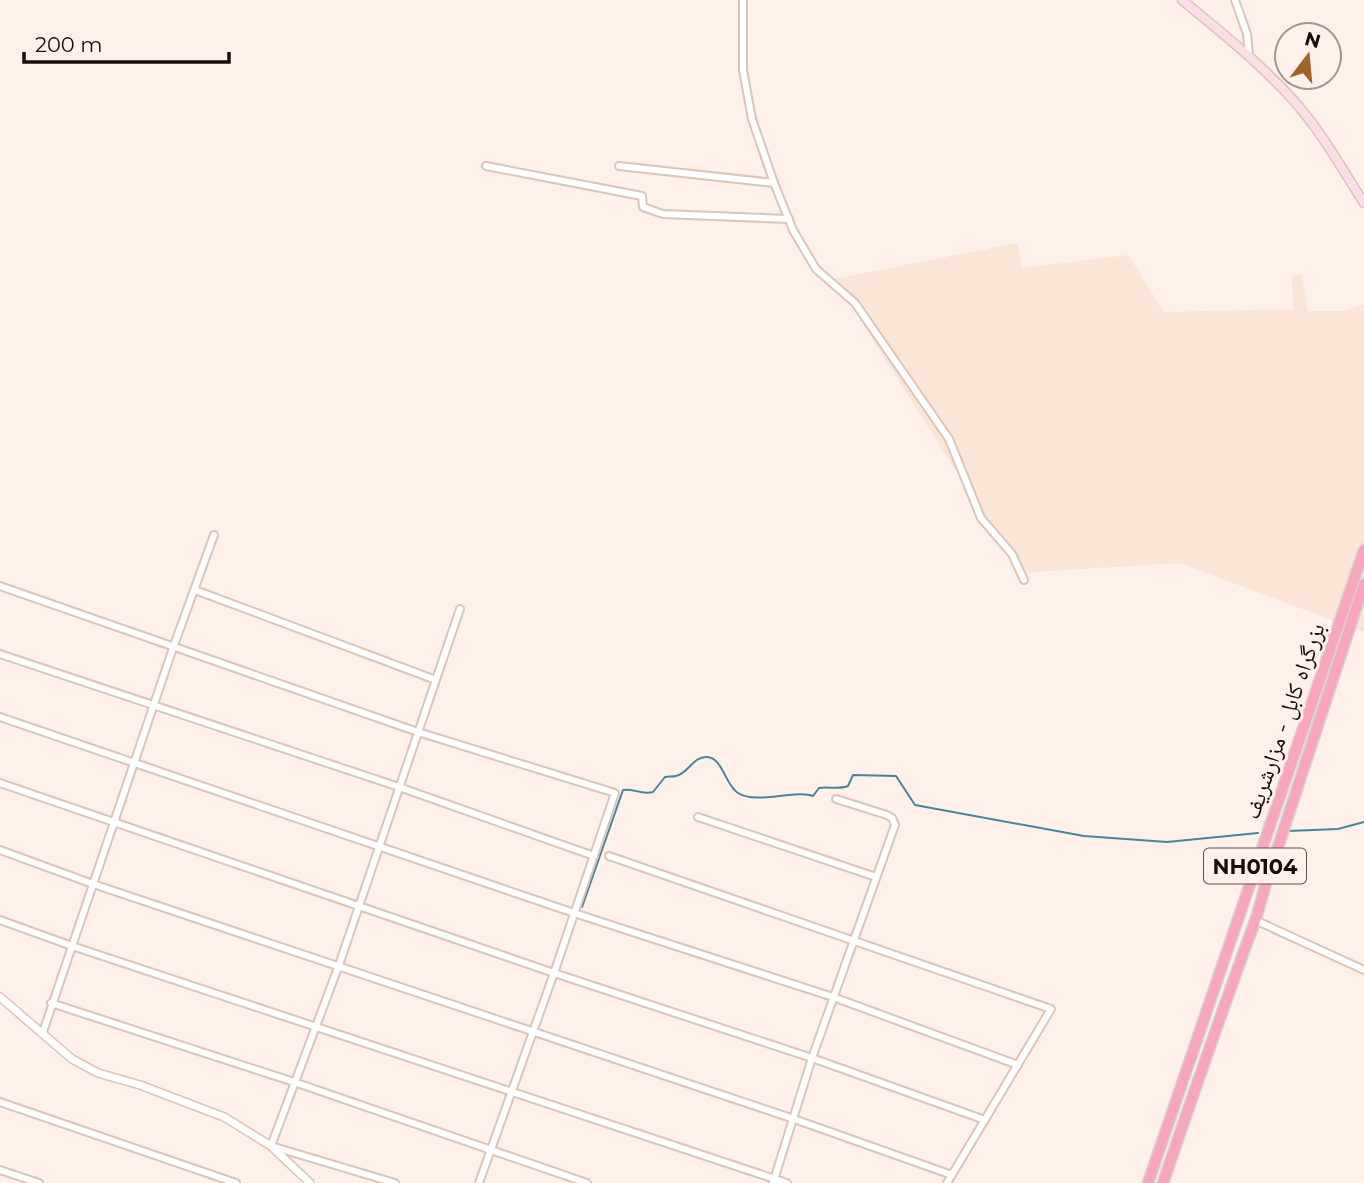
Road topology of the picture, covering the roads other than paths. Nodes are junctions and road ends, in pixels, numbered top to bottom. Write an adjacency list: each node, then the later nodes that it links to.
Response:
1 (743, 0): 7 (street)
2 (1182, 0): 4 (main road)
3 (1235, 0): 4 (street)
4 (1249, 55): 8 (main road)
5 (486, 166): 9 (street)
6 (619, 166): 7 (street)
7 (774, 183): 9 (street)
8 (1364, 204)
9 (789, 219): 12 (street)
10 (214, 535): 15 (street)
11 (1364, 550): 70 (highway, بزرگراه کابل - مزارشریف / NH0104)
12 (1024, 580)
13 (1364, 584): 38 (highway, بزرگراه کابل - مزارشریف / NH0104)
14 (0, 586): 17 (street)
15 (195, 590): 17 (street); 19 (street)
16 (460, 609): 19 (street)
17 (173, 648): 20 (street); 22 (street)
18 (0, 654): 20 (street)
19 (436, 680): 22 (street)
20 (154, 704): 23 (street); 25 (street)
21 (0, 717): 23 (street)
22 (418, 732): 25 (street); 31 (street)
23 (135, 763): 28 (street); 29 (street)
24 (0, 783): 28 (street)
25 (399, 787): 29 (street); 31 (street)
26 (836, 799): 33 (street)
27 (698, 817): 33 (street)
28 (114, 822): 34 (street); 35 (street)
29 (380, 846): 35 (street); 36 (street)
30 (0, 850): 34 (street)
31 (594, 856): 36 (street)
32 (609, 856): 39 (street)
33 (876, 877): 39 (street)
34 (93, 884): 40 (street); 41 (street)
35 (358, 906): 41 (street); 43 (street)
36 (574, 913): 43 (street); 45 (street)
37 (0, 920): 40 (street)
38 (1255, 920): 42 (street); 71 (highway, بزرگراه کابل - مزارشریف / NH0104)
39 (855, 940): 45 (street); 51 (street)
40 (72, 946): 46 (street); 47 (street)
41 (339, 965): 47 (street); 48 (street)
42 (1364, 970)
43 (554, 973): 48 (street); 50 (street)
44 (0, 997): 49 (street)
45 (833, 997): 50 (street); 51 (street)
46 (51, 1003): 49 (street); 52 (street)
47 (316, 1026): 52 (street); 53 (street)
48 (533, 1031): 53 (street); 55 (street)
49 (43, 1032): 57 (street)
50 (812, 1058): 55 (street); 56 (street)
51 (1018, 1065): 56 (street)
52 (295, 1082): 57 (street); 58 (street)
53 (513, 1091): 58 (street); 61 (street)
54 (0, 1102): 63 (street)
55 (794, 1119): 60 (street); 61 (street)
56 (985, 1121): 60 (street)
57 (271, 1146): 64 (street); 65 (street)
58 (490, 1149): 66 (street); 67 (street)
59 (0, 1170): 62 (street)
60 (952, 1175): 69 (street)
61 (774, 1181): 68 (street)
62 (39, 1183)
63 (236, 1183)
64 (310, 1183)
65 (395, 1183)
66 (479, 1183)
67 (587, 1183)
68 (787, 1183)
69 (947, 1183)
70 (1148, 1183)
71 (1163, 1183)

